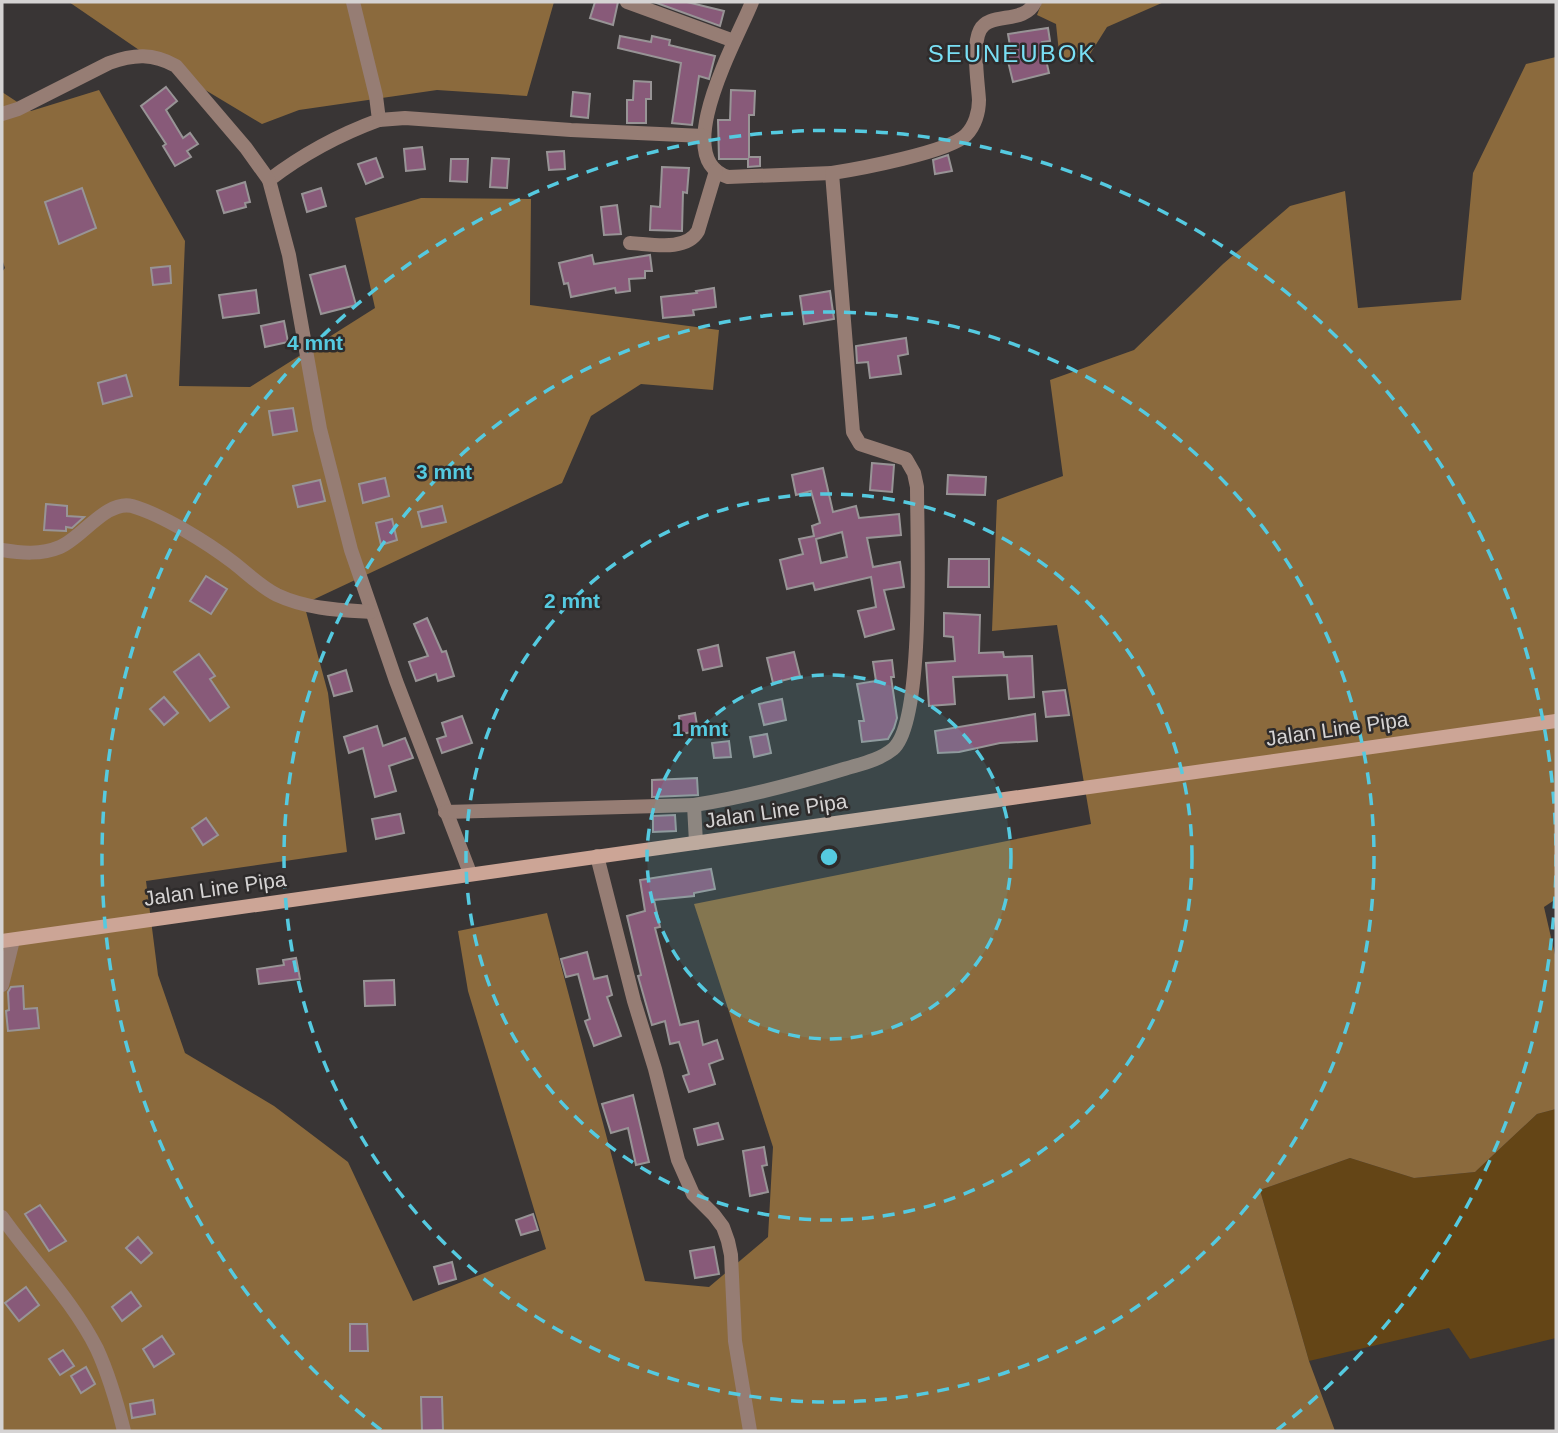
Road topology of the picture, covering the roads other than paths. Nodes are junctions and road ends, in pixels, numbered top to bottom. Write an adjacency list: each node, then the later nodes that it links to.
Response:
1 (353, 2): 7 (street)
2 (627, 2): 5 (street)
3 (752, 2): 5 (street)
4 (1035, 2): 10 (street)
5 (734, 41): 8 (street)
6 (2, 114): 11 (street)
7 (379, 120): 8 (street); 11 (street)
8 (705, 136): 9 (street)
9 (716, 171): 10 (street); 12 (street)
10 (832, 173): 16 (street)
11 (269, 180): 14 (street)
12 (630, 243)
13 (2, 550): 14 (street)
14 (371, 612): 17 (street)
15 (1556, 721): 18 (main road, Jalan Line Pipa)
16 (694, 805): 17 (street); 18 (street)
17 (444, 812): 20 (street)
18 (696, 844): 19 (main road, Jalan Line Pipa)
19 (597, 856): 20 (main road, Jalan Line Pipa); 25 (street)
20 (470, 873): 21 (main road, Jalan Line Pipa)
21 (7, 940): 22 (street)
22 (2, 985)
23 (2, 1217): 24 (street)
24 (124, 1431)
25 (750, 1431)

